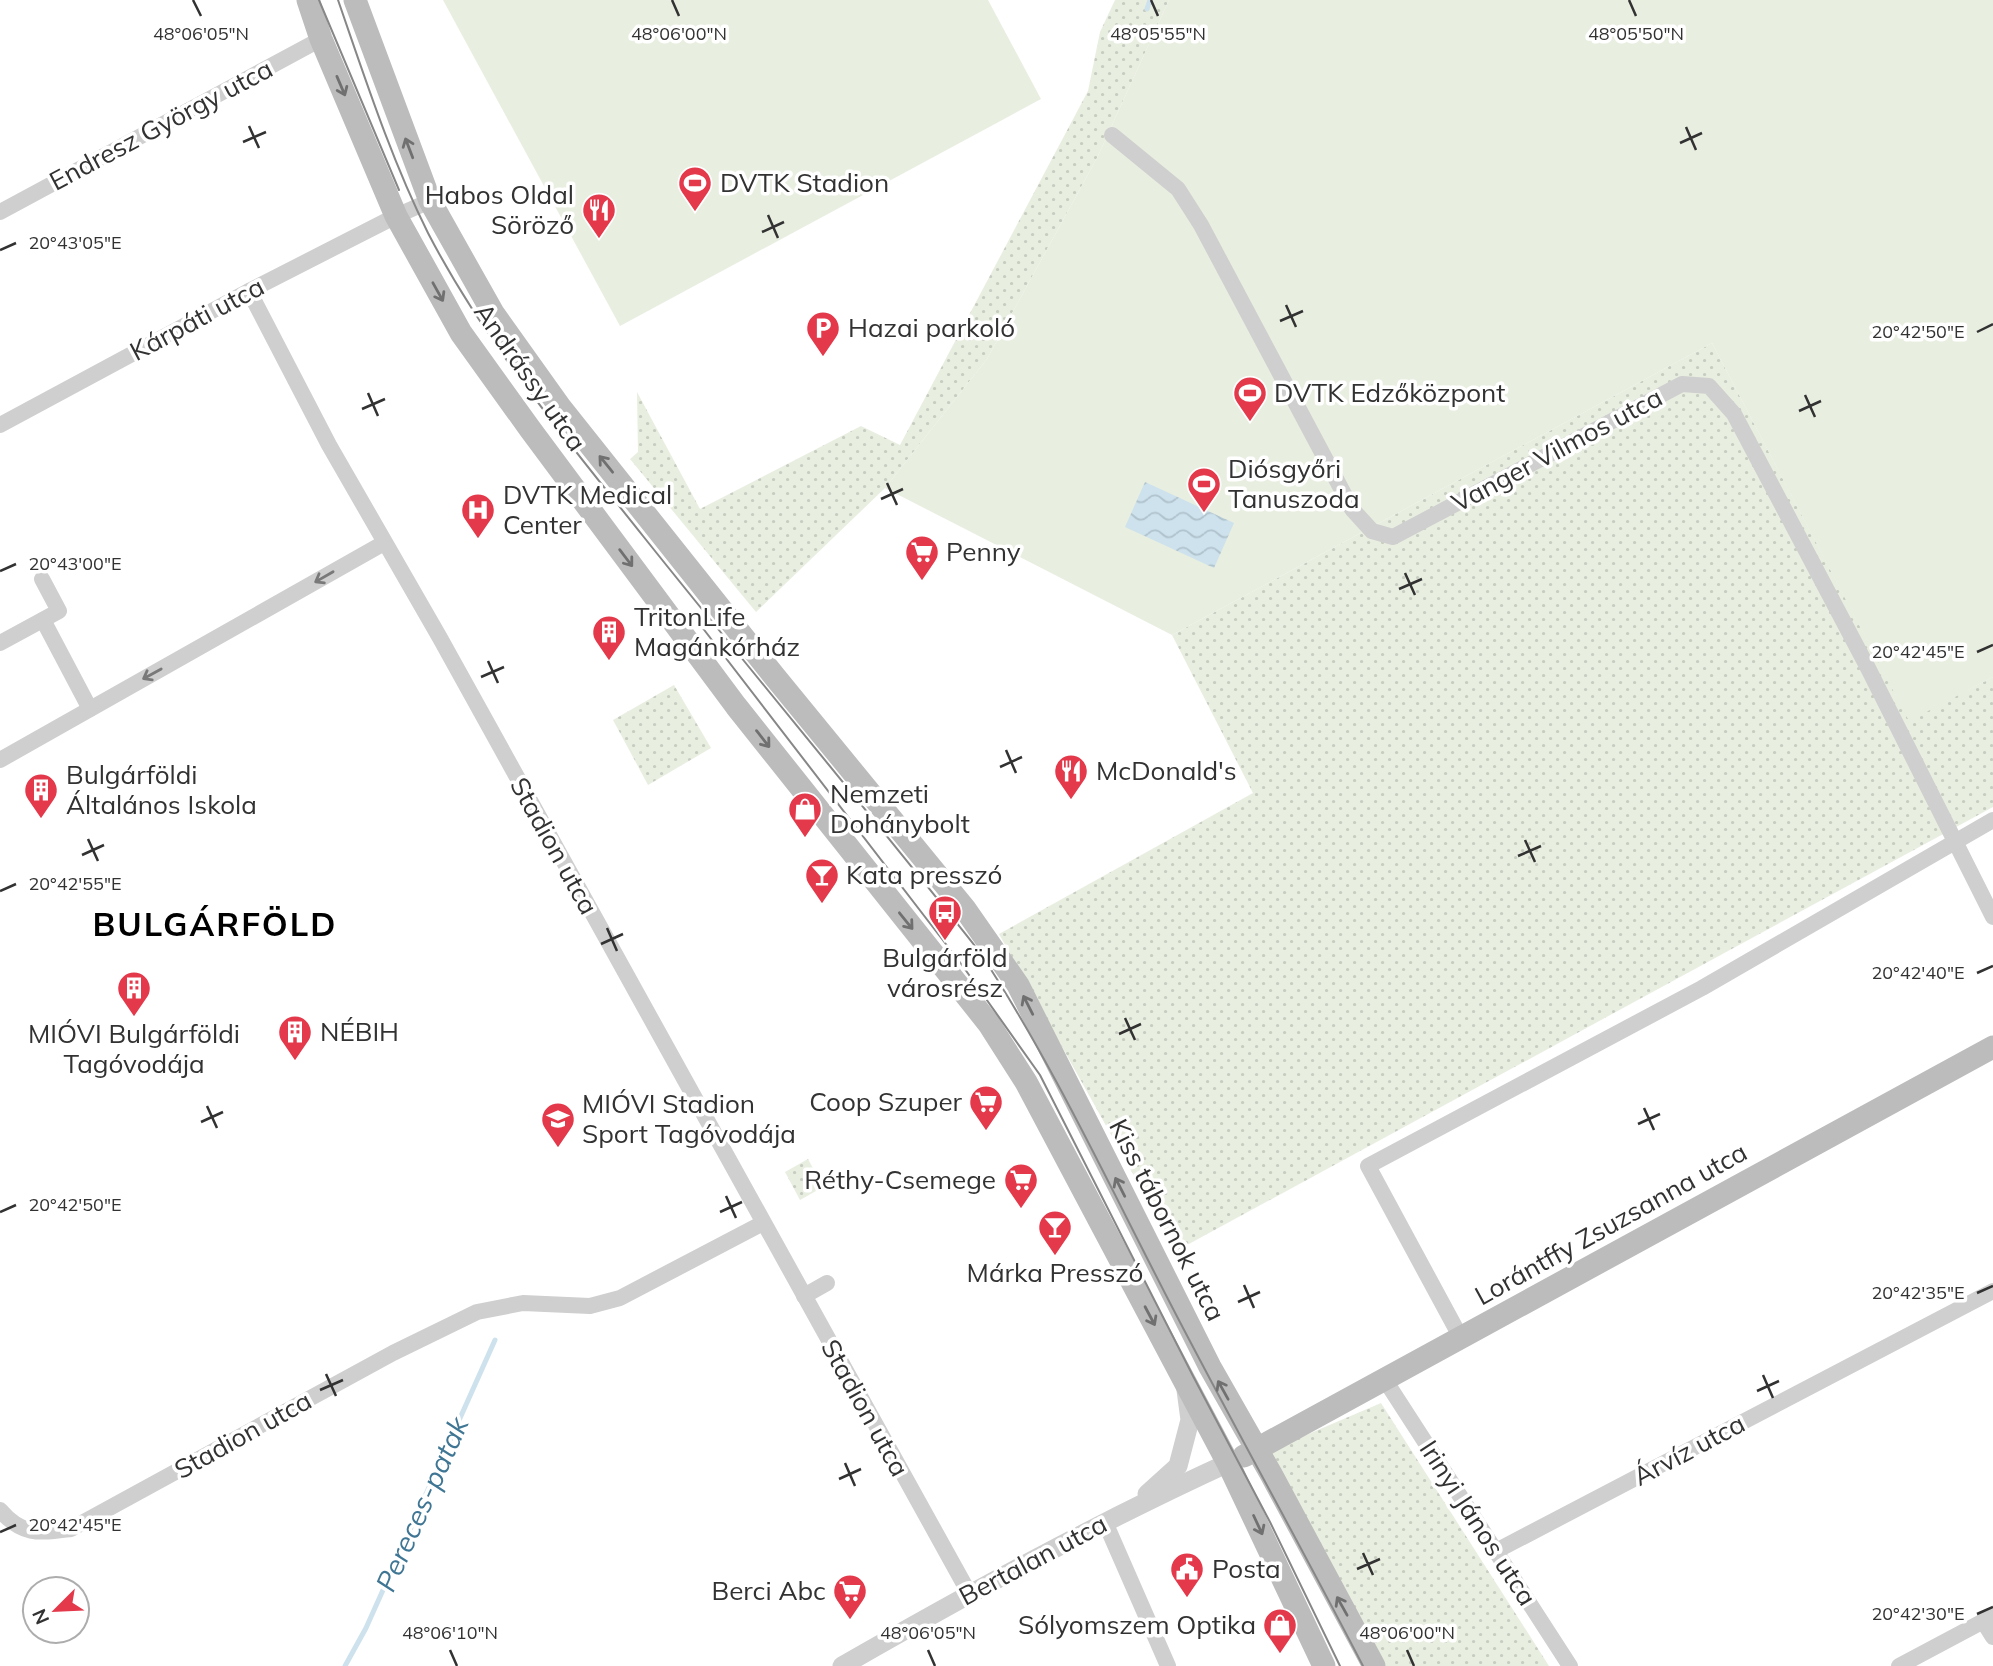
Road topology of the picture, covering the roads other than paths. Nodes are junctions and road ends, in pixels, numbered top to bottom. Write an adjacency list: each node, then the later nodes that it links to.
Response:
1 (308, 0): 3 (main road, Andrássy utca)
2 (355, 0): 5 (main road, Andrássy utca, one-way to 2)
3 (321, 39): 6 (street, Endresz György utca); 7 (main road, Andrássy utca, one-way to 7)
4 (1112, 135): 18 (street, Vanger Vilmos utca)
5 (430, 201): 7 (street, Kárpáti utca); 16 (main road, Andrássy utca, one-way to 5)
6 (0, 212)
7 (396, 216): 8 (street, Kárpáti utca); 27 (main road, Andrássy utca, one-way to 27)
8 (249, 290): 9 (street, Kárpáti utca); 10 (street, Stadion utca)
9 (0, 425)
10 (384, 543): 14 (street, one-way to 14); 21 (street, Stadion utca)
11 (42, 579): 12 (street)
12 (43, 620): 13 (street); 14 (street)
13 (0, 643)
14 (90, 709): 15 (street)
15 (0, 760)
16 (888, 815): 28 (main road, Kiss tábornok utca, one-way to 16)
17 (1993, 820): 18 (street)
18 (1955, 841): 19 (street, Vanger Vilmos utca); 25 (street)
19 (1993, 917)
20 (1993, 1047): 25 (main road, Lorántffy Zsuzsanna utca)
21 (763, 1223): 24 (street, Stadion utca); 31 (street, Stadion utca)
22 (827, 1283): 24 (street)
23 (1993, 1291): 33 (street, Árvíz utca)
24 (804, 1296): 34 (street, Stadion utca)
25 (1461, 1338): 26 (main road, Lorántffy Zsuzsanna utca)
26 (1385, 1380): 28 (main road, Lorántffy Zsuzsanna utca); 33 (street, Irinyi János utca)
27 (1185, 1381): 29 (main road); 30 (street)
28 (1256, 1449): 29 (main road, Lorántffy Zsuzsanna utca); 40 (main road, Kiss tábornok utca, one-way to 28)
29 (1228, 1463): 30 (street, Bertalan utca); 39 (main road, one-way to 39)
30 (1130, 1509): 32 (street, Bertalan utca)
31 (0, 1510)
32 (1105, 1522): 34 (street, Bertalan utca); 38 (street)
33 (1496, 1551): 41 (street, Irinyi János utca)
34 (969, 1593): 37 (street, Bertalan utca)
35 (1988, 1618): 36 (street); 42 (street)
36 (1993, 1637)
37 (842, 1666)
38 (1168, 1666)
39 (1324, 1666)
40 (1374, 1666)
41 (1570, 1666)
42 (1899, 1666)

